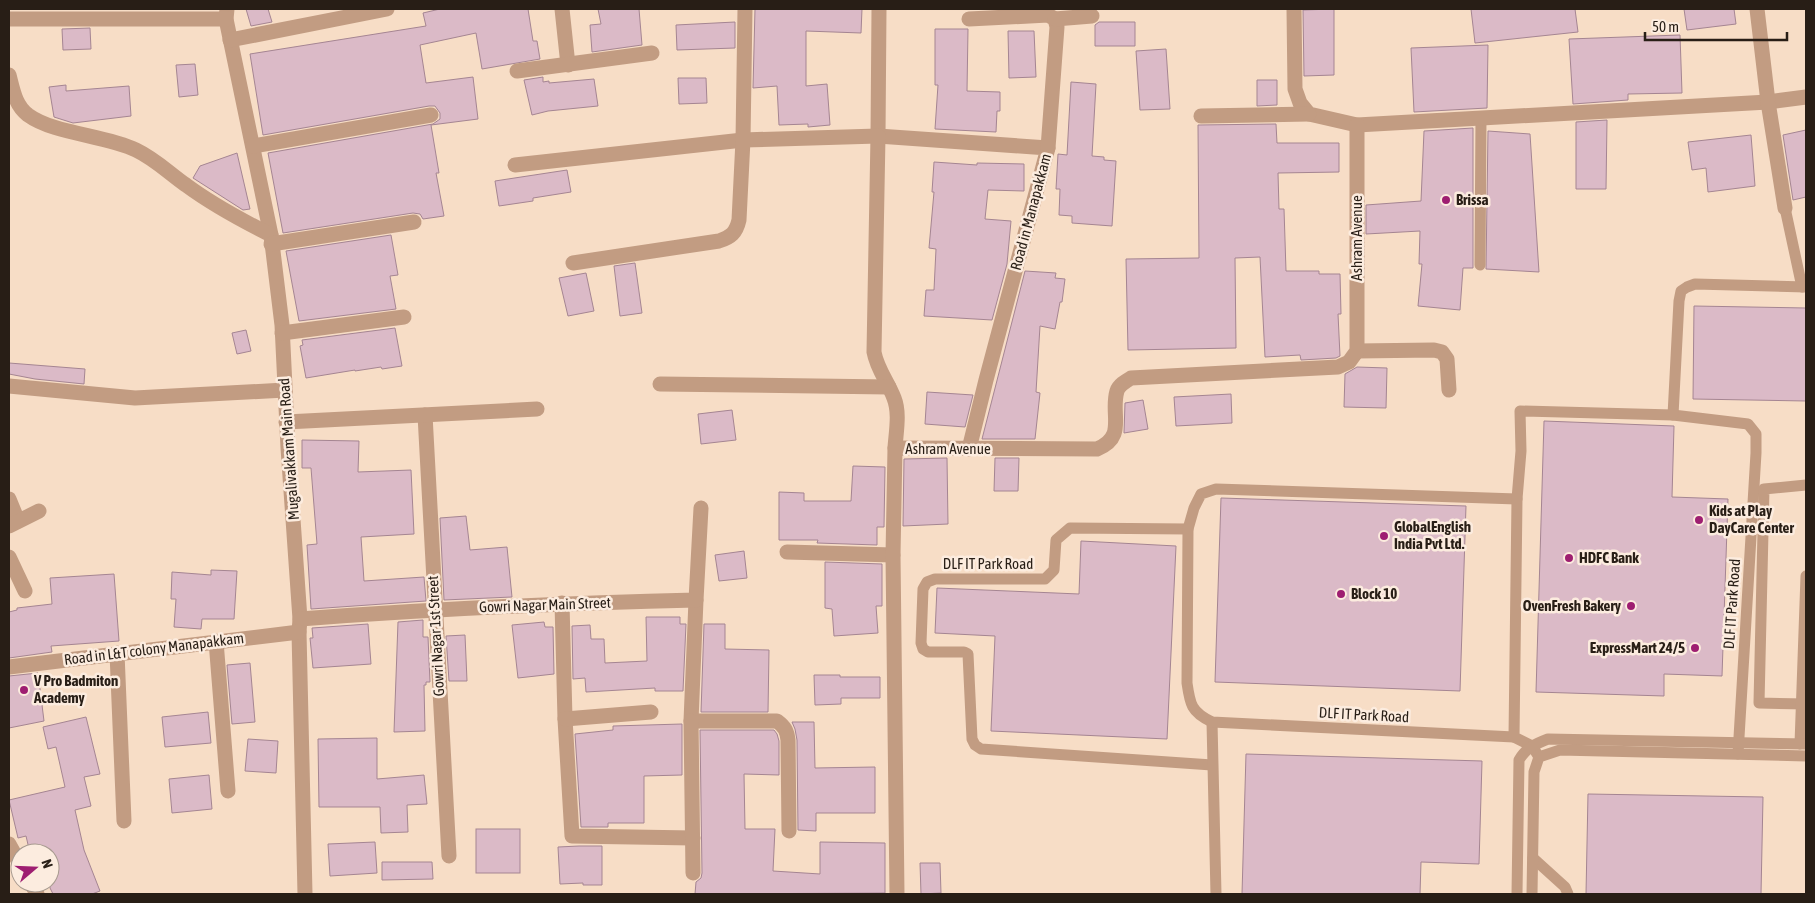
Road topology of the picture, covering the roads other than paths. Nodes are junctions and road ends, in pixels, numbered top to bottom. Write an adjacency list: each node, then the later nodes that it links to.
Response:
1 (387, 9): 12 (street)
2 (562, 9): 14 (street)
3 (745, 9): 25 (street)
4 (880, 9): 24 (street)
5 (1294, 9): 19 (street)
6 (1757, 9): 18 (street)
7 (226, 14): 9 (street); 12 (street, Mugalivakkam Main Road)
8 (1092, 16): 11 (street)
9 (9, 19)
10 (969, 19): 11 (street)
11 (1055, 19): 27 (street)
12 (230, 40): 26 (street, Mugalivakkam Main Road)
13 (652, 53): 14 (street)
14 (568, 65): 15 (street)
15 (517, 71)
16 (9, 75): 31 (street)
17 (1806, 97): 18 (street)
18 (1768, 102): 22 (street); 29 (street)
19 (1310, 114): 21 (street); 23 (street)
20 (431, 115): 26 (street)
21 (1201, 116)
22 (1481, 117): 23 (street); 33 (lane)
23 (1357, 125): 37 (street, Ashram Avenue)
24 (878, 136): 25 (street, Road in Manapakkam); 27 (street, Road in Manapakkam); 40 (street)
25 (743, 140): 28 (street, Road in Manapakkam); 32 (street)
26 (253, 146): 31 (street, Mugalivakkam Main Road)
27 (1048, 148): 48 (street, Road in Manapakkam)
28 (515, 165)
29 (1785, 208): 34 (lane)
30 (414, 222): 31 (street)
31 (271, 240): 36 (street, Mugalivakkam Main Road)
32 (573, 263)
33 (1480, 265)
34 (1804, 287): 45 (lane)
35 (404, 317): 36 (street)
36 (282, 333): 41 (street, Mugalivakkam Main Road)
37 (1357, 351): 42 (street); 48 (street, Ashram Avenue)
38 (660, 384): 40 (street)
39 (9, 386): 41 (street)
40 (889, 387): 47 (street)
41 (285, 390): 46 (street, Mugalivakkam Main Road)
42 (1449, 390)
43 (537, 409): 44 (street)
44 (425, 415): 46 (street); 63 (street, Gowri Nagar 1st Street)
45 (1673, 416): 51 (lane, DLF IT Park Road); 76 (lane, DLF IT Park Road)
46 (286, 422): 64 (street, Mugalivakkam Main Road)
47 (895, 448): 48 (street, Ashram Avenue); 57 (street, Ashram Avenue)
48 (969, 449)
49 (1806, 485): 68 (lane)
50 (9, 499): 54 (street)
51 (1517, 499): 55 (lane); 73 (lane, DLF IT Park Road)
52 (701, 508): 61 (street)
53 (39, 511): 54 (street)
54 (13, 524)
55 (1188, 529): 72 (lane); 79 (lane, DLF IT Park Road)
56 (787, 552): 57 (street)
57 (893, 555): 88 (street, Ashram Avenue)
58 (9, 557): 60 (street)
59 (1806, 576): 68 (lane)
60 (25, 591)
61 (696, 600): 62 (street, Gowri Nagar Main Street); 71 (street)
62 (562, 603): 63 (street, Gowri Nagar Main Street); 70 (street)
63 (435, 609): 64 (street, Gowri Nagar Main Street); 84 (street, Gowri Nagar 1st Street)
64 (300, 625): 65 (street, Road in L&T colony Manapakkam); 87 (street, Mugalivakkam Main Road)
65 (216, 642): 66 (street, Road in L&T colony Manapakkam); 80 (street)
66 (117, 653): 67 (street, Road in L&T colony Manapakkam); 81 (street)
67 (9, 667)
68 (1804, 704): 74 (lane)
69 (651, 712): 70 (street)
70 (565, 719): 83 (street)
71 (691, 721): 82 (street); 83 (street)
72 (1212, 722): 73 (lane, DLF IT Park Road); 79 (lane)
73 (1514, 737): 75 (lane, DLF IT Park Road)
74 (1803, 744): 76 (lane)
75 (1532, 746): 76 (lane); 77 (lane, DLF IT Park Road); 90 (lane)
76 (1738, 749): 77 (lane); 78 (lane)
77 (1539, 756): 85 (lane)
78 (1806, 756)
79 (1212, 765): 89 (lane)
80 (228, 791)
81 (124, 821)
82 (789, 831)
83 (693, 838): 86 (street)
84 (448, 856)
85 (1533, 858): 91 (lane); 92 (lane)
86 (693, 873)
87 (305, 894)
88 (897, 894)
89 (1216, 894)
90 (1517, 894)
91 (1532, 894)
92 (1568, 894)

